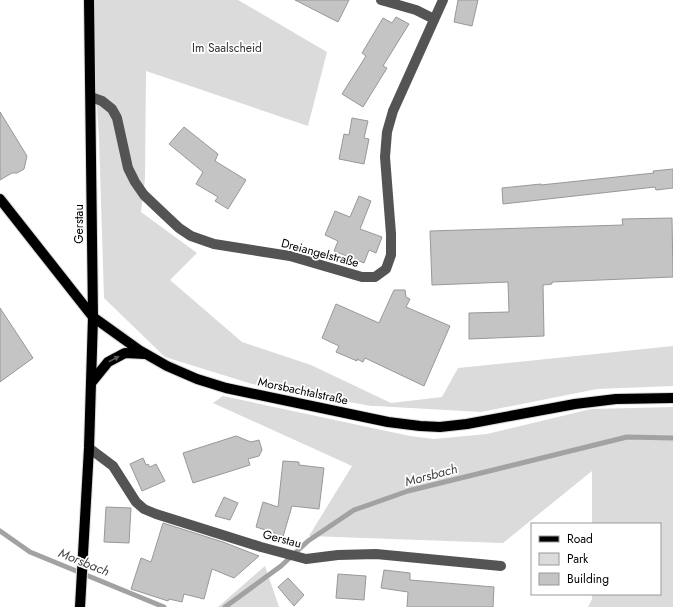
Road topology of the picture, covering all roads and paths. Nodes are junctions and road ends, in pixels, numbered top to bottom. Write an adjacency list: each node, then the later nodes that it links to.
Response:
1 (89, 0): 5 (main road, Gerstau)
2 (381, 0): 4 (street)
3 (443, 0): 4 (street, Dreiangelstraße)
4 (434, 19): 5 (street, Dreiangelstraße)
5 (91, 96): 7 (main road, Gerstau)
6 (0, 199): 7 (main road, Morsbachtalstraße)
7 (93, 317): 8 (main road, Morsbachtalstraße); 9 (main road, Gerstau)
8 (145, 354): 9 (main road, one-way to 8); 10 (main road, Morsbachtalstraße)
9 (90, 383): 11 (main road, Gerstau)
10 (673, 398)
11 (88, 448): 12 (street, Gerstau); 13 (main road, Gerstau)
12 (502, 566)
13 (80, 607)

